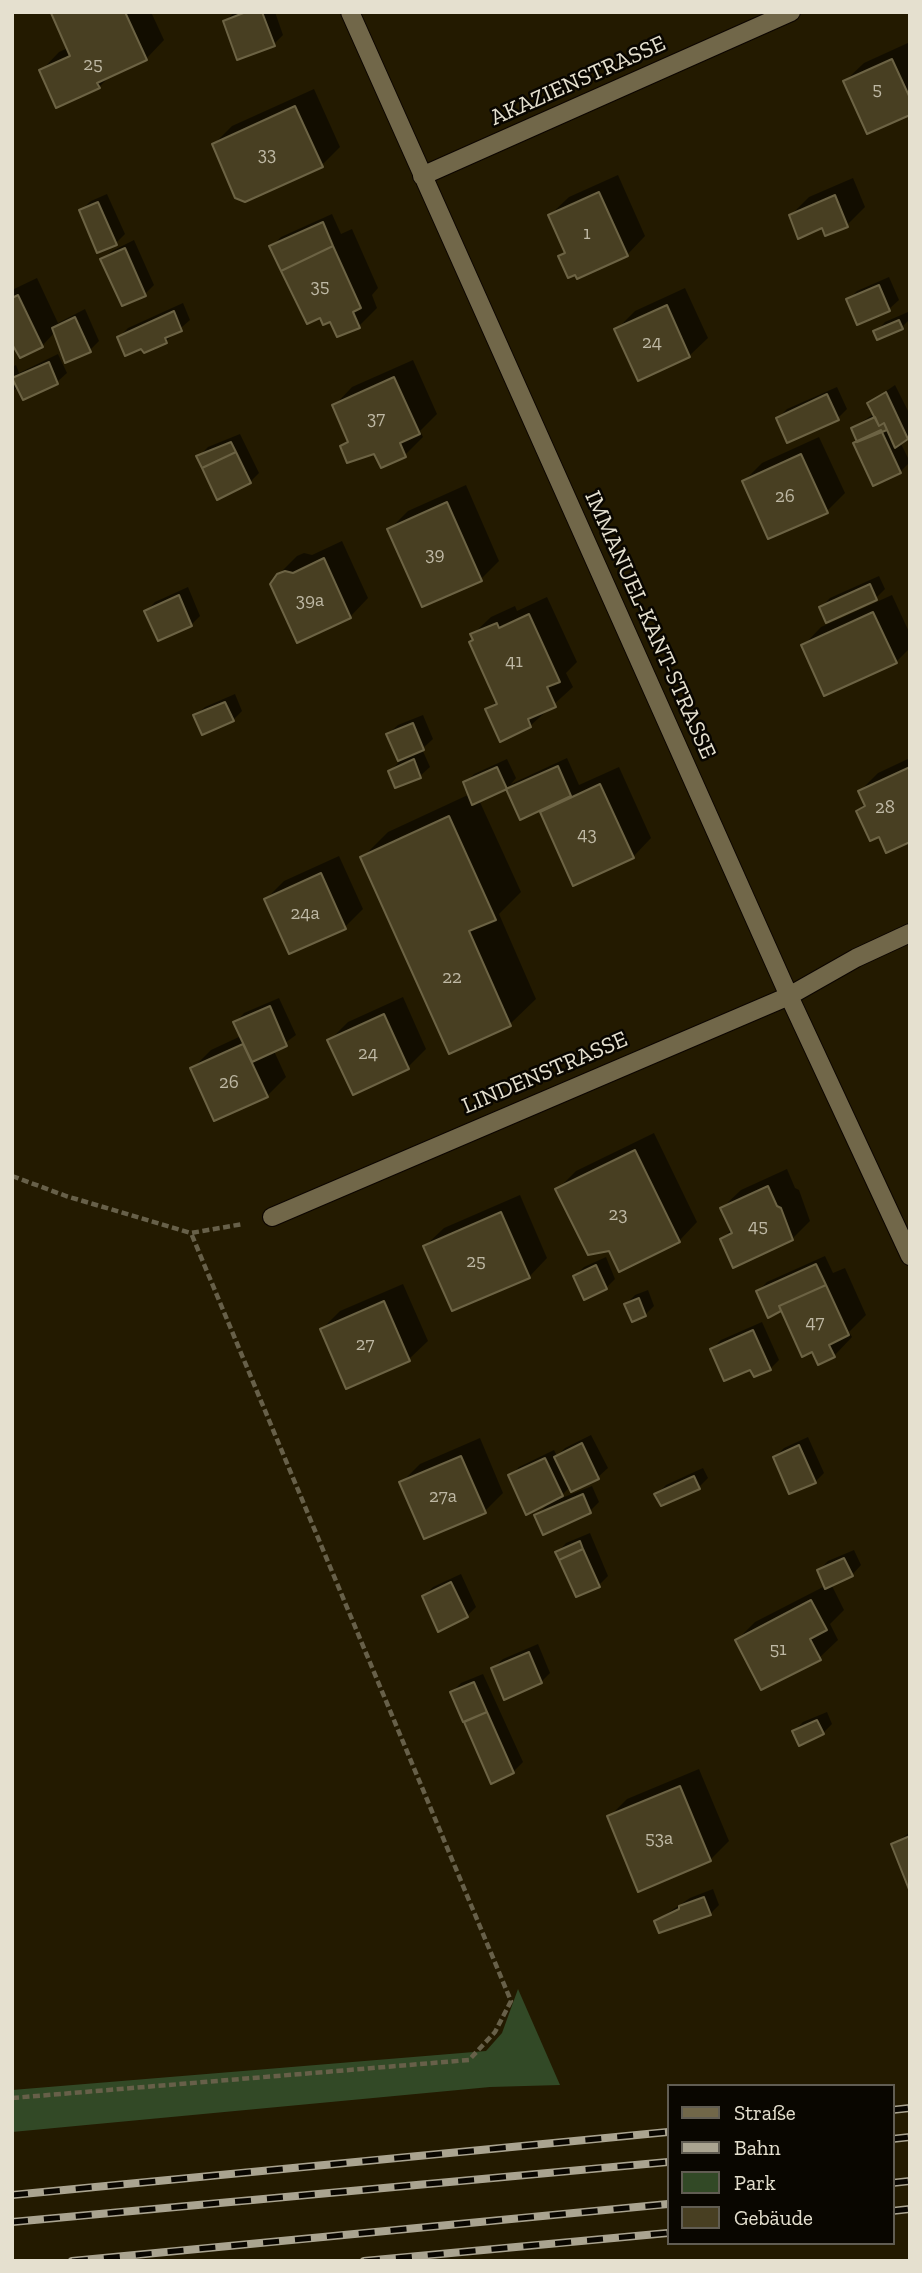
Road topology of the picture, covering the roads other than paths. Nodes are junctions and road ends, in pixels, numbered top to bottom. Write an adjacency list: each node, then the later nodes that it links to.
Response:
1 (350, 12): 3 (street, IMMANUEL-KANT-STRASSE)
2 (791, 12): 3 (street, AKAZIENSTRASSE)
3 (422, 176): 5 (street, IMMANUEL-KANT-STRASSE)
4 (910, 933): 5 (street, LINDENSTRASSE)
5 (789, 996): 6 (street, LINDENSTRASSE); 7 (street, IMMANUEL-KANT-STRASSE)
6 (272, 1217)
7 (910, 1256)

